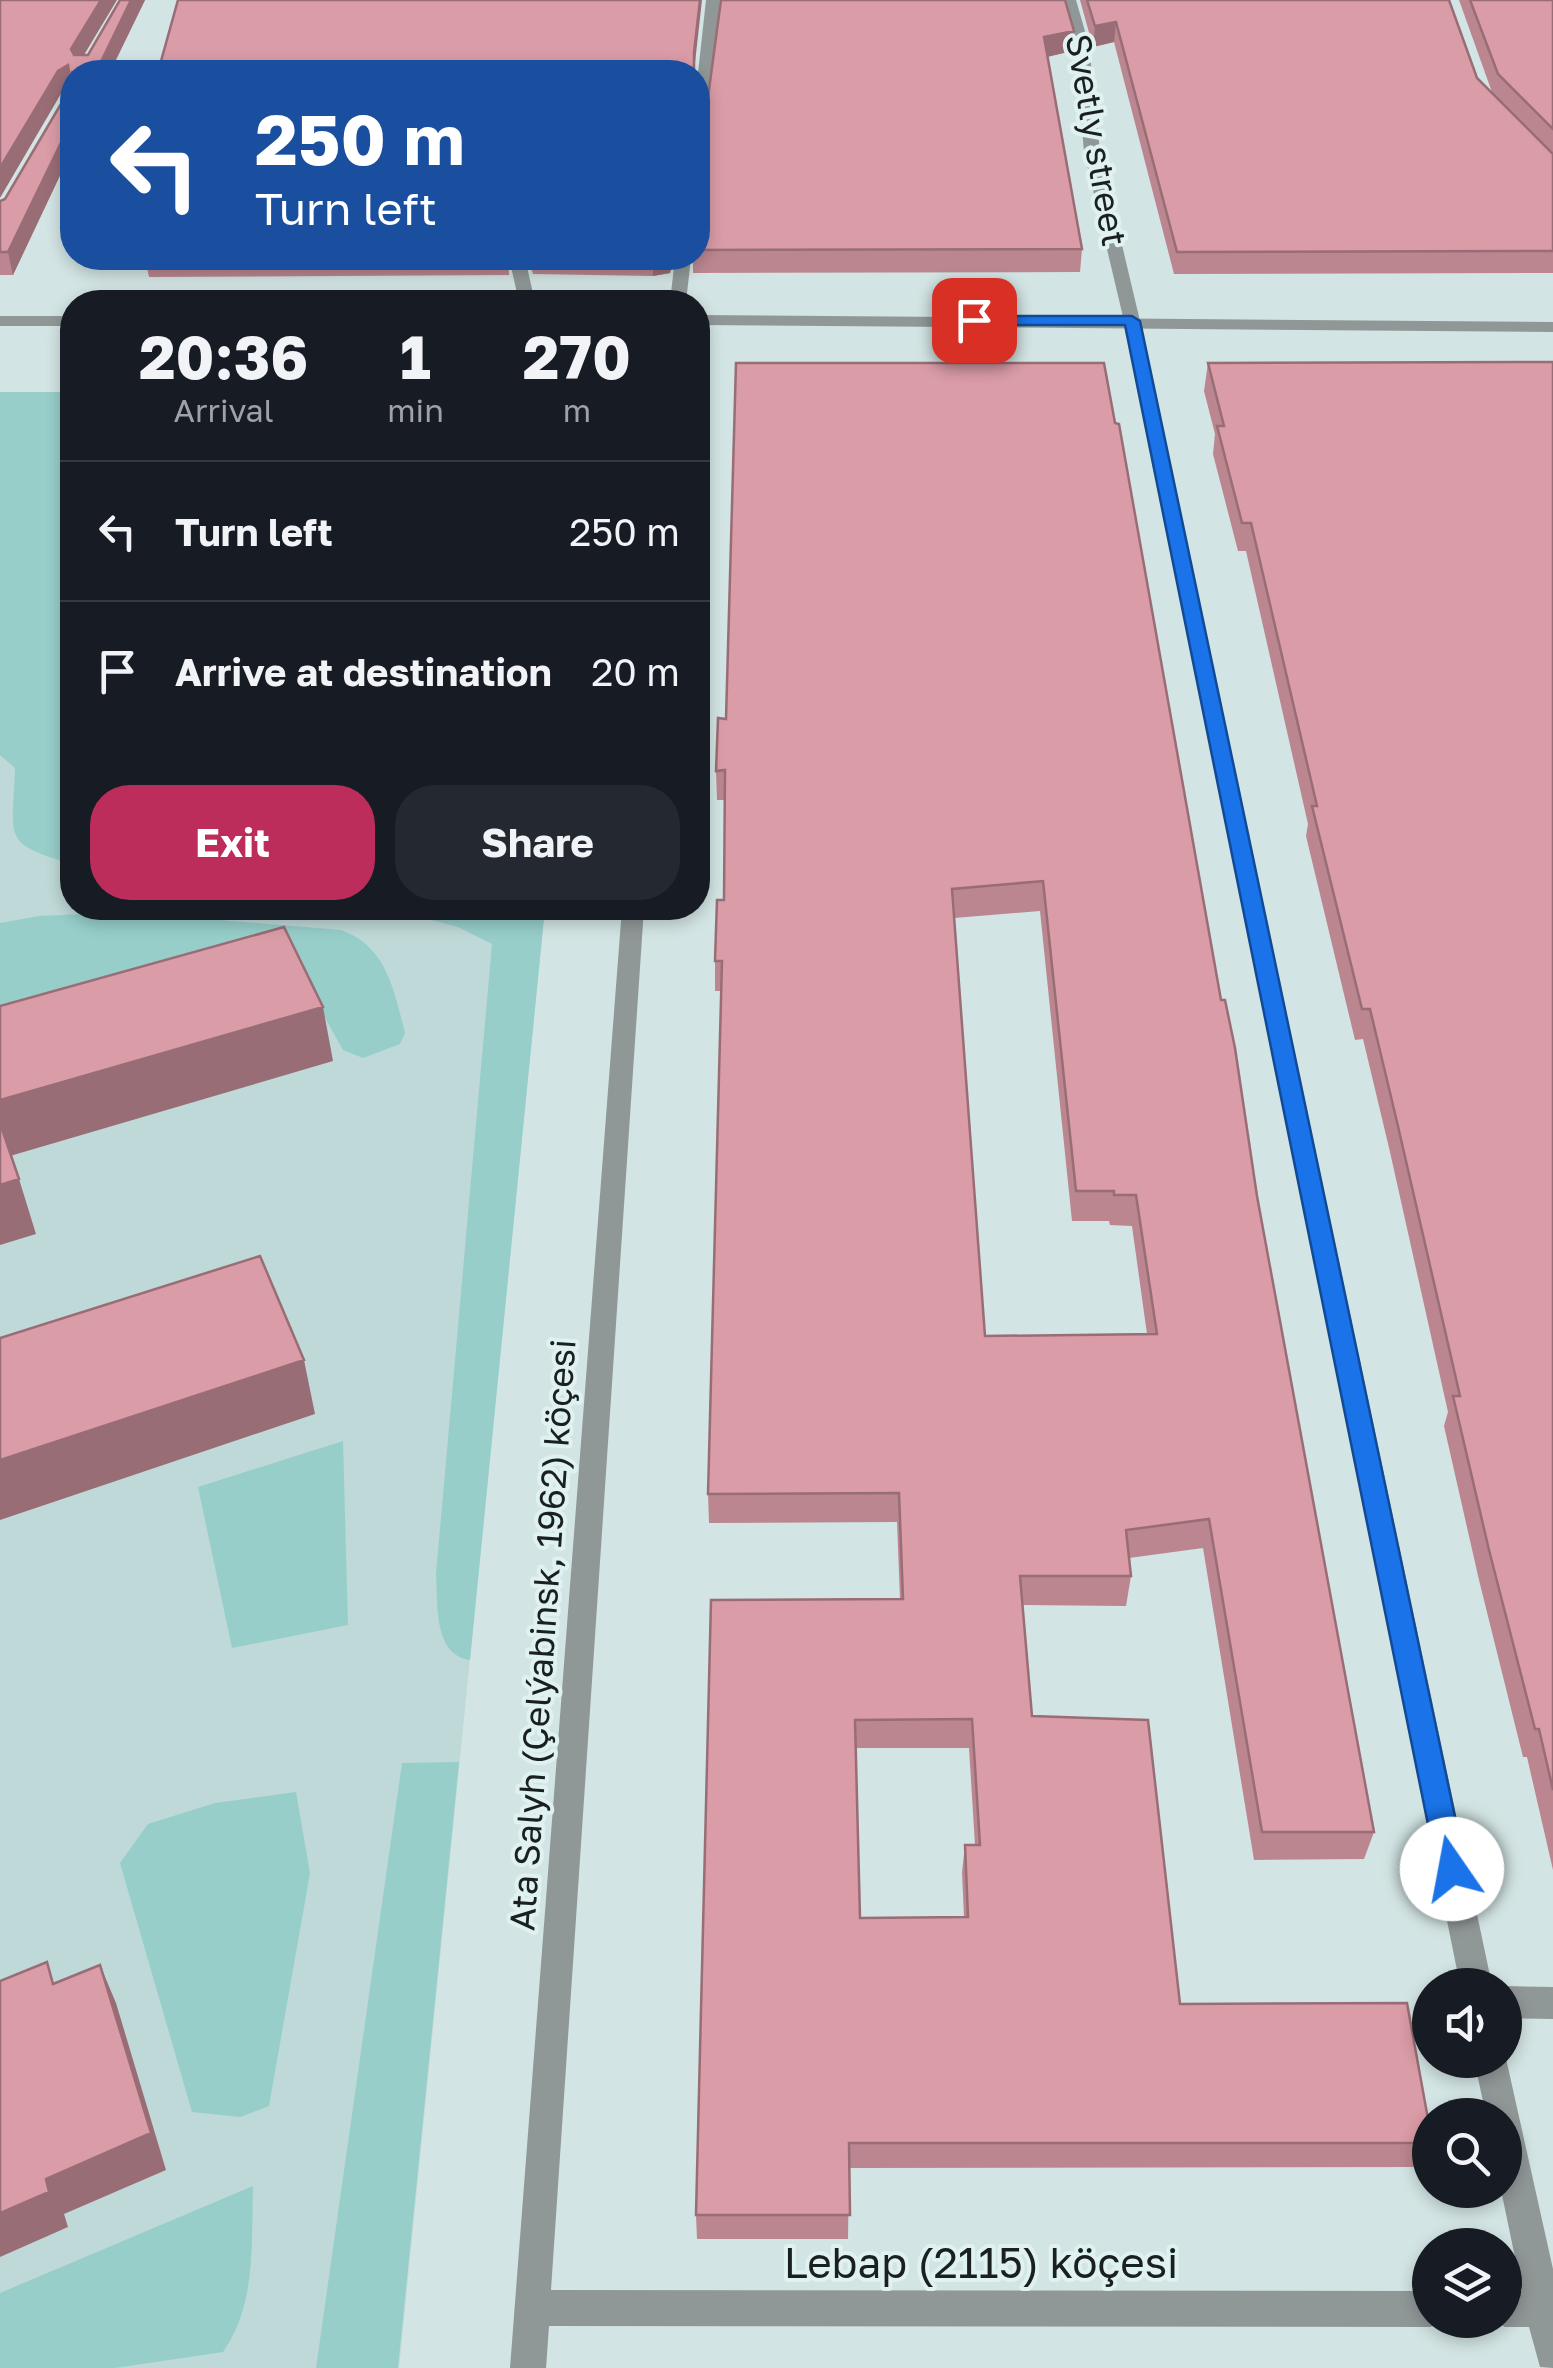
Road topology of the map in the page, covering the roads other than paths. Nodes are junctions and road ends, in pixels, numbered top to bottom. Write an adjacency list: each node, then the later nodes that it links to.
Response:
1 (713, 0): 3 (street)
2 (1069, 0): 7 (street, Svetly street)
3 (706, 60)
4 (710, 320): 7 (street)
5 (0, 321): 6 (street)
6 (60, 321)
7 (1132, 321): 8 (street); 10 (street, Svetly street)
8 (1553, 326)
9 (632, 920): 14 (street, Ata Salyh (Çelýabinsk, 1962) köçesi)
10 (1472, 1968)
11 (1522, 2002): 12 (street)
12 (1553, 2003)
13 (1522, 2205): 17 (street)
14 (531, 2308): 15 (street, Lebap (2115) köçesi); 19 (street, Ata Salyh (Çelýabinsk, 1962) köçesi)
15 (1412, 2309)
16 (1522, 2309): 17 (street)
17 (1544, 2309): 18 (street)
18 (1553, 2354)
19 (528, 2368)

